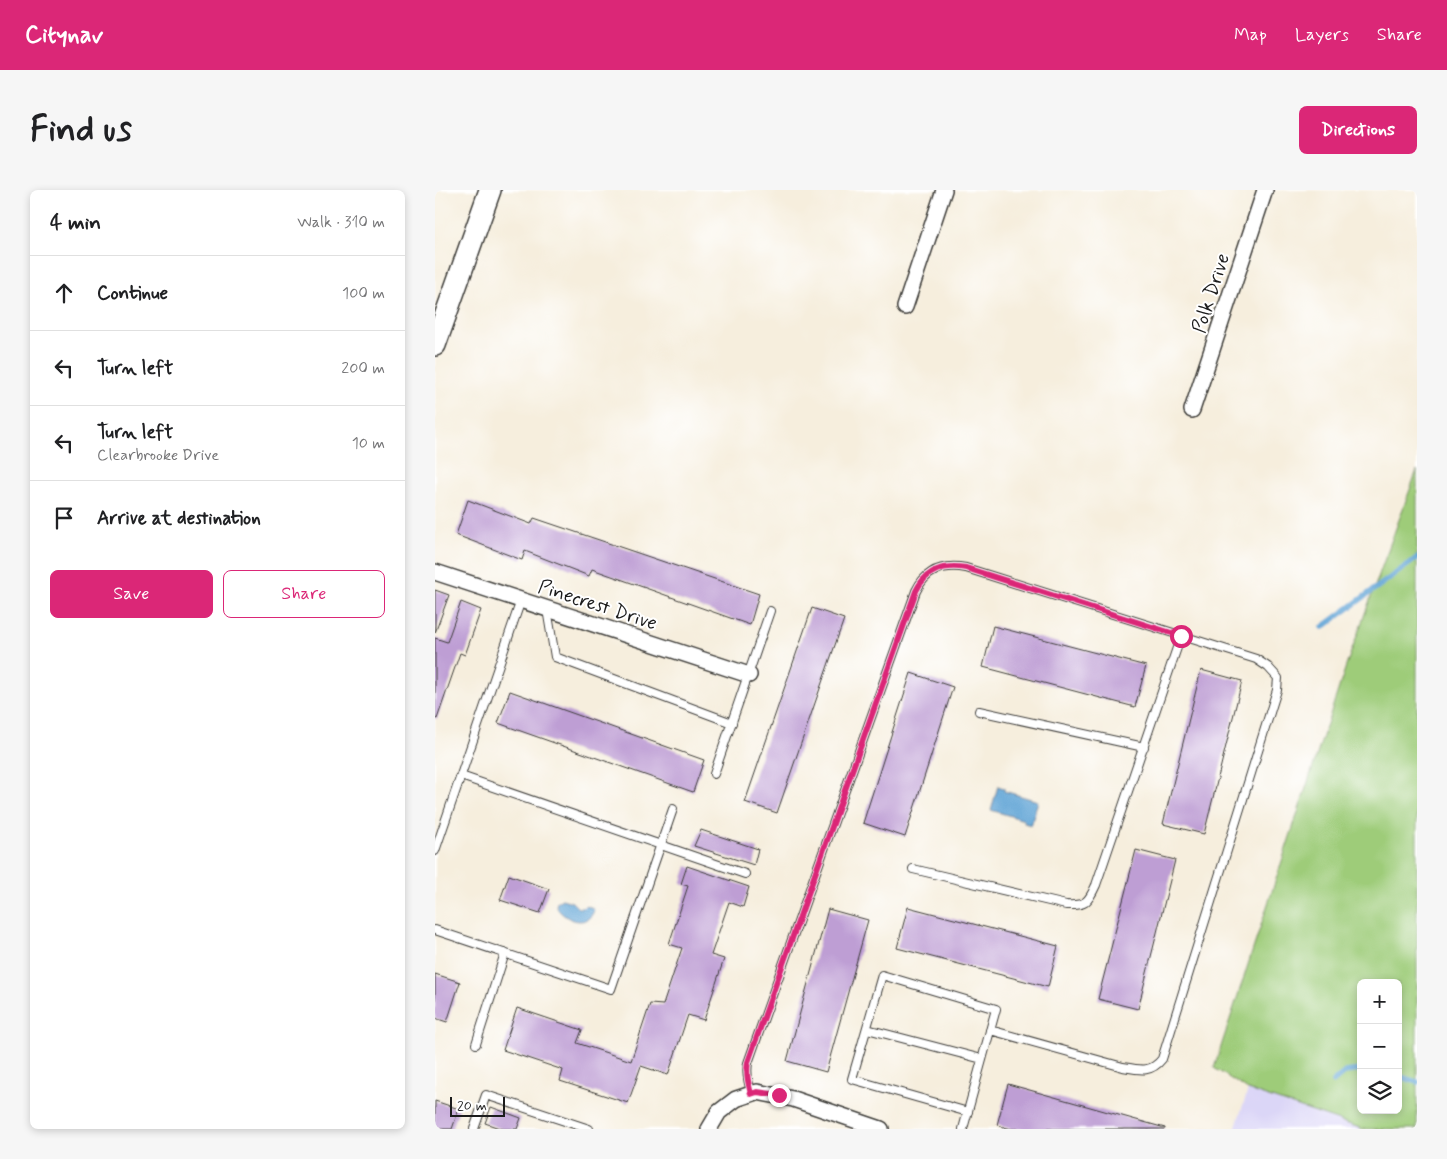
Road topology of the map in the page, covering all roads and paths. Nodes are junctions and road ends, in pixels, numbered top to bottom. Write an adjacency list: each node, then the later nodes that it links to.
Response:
1 (490, 190): 5 (street)
2 (944, 190): 4 (street)
3 (1265, 190): 6 (street, Polk Drive)
4 (905, 307)
5 (435, 345)
6 (1192, 410)
7 (435, 572): 8 (street, Pinecrest Drive)
8 (521, 600): 9 (street, Pinecrest Drive); 17 (lane)
9 (547, 608): 12 (street, Pinecrest Drive); 14 (lane)
10 (771, 611): 12 (lane)
11 (1181, 636): 15 (lane); 26 (lane); 29 (lane)
12 (749, 675): 14 (lane)
13 (979, 711): 15 (lane)
14 (732, 724): 16 (lane)
15 (1144, 747): 21 (lane)
16 (714, 774)
17 (461, 776): 19 (lane); 20 (lane)
18 (673, 810): 19 (lane)
19 (661, 845): 22 (lane); 24 (lane)
20 (435, 851)
21 (913, 869)
22 (745, 874)
23 (435, 930): 24 (lane)
24 (505, 953): 27 (lane)
25 (867, 1029): 26 (lane); 28 (lane); 30 (lane)
26 (990, 1030): 28 (lane)
27 (476, 1044)
28 (983, 1059): 30 (lane)
29 (751, 1094): 33 (street); 34 (street)
30 (968, 1112): 35 (lane)
31 (474, 1129): 32 (lane)
32 (589, 1129)
33 (709, 1129)
34 (881, 1129)
35 (963, 1129)

